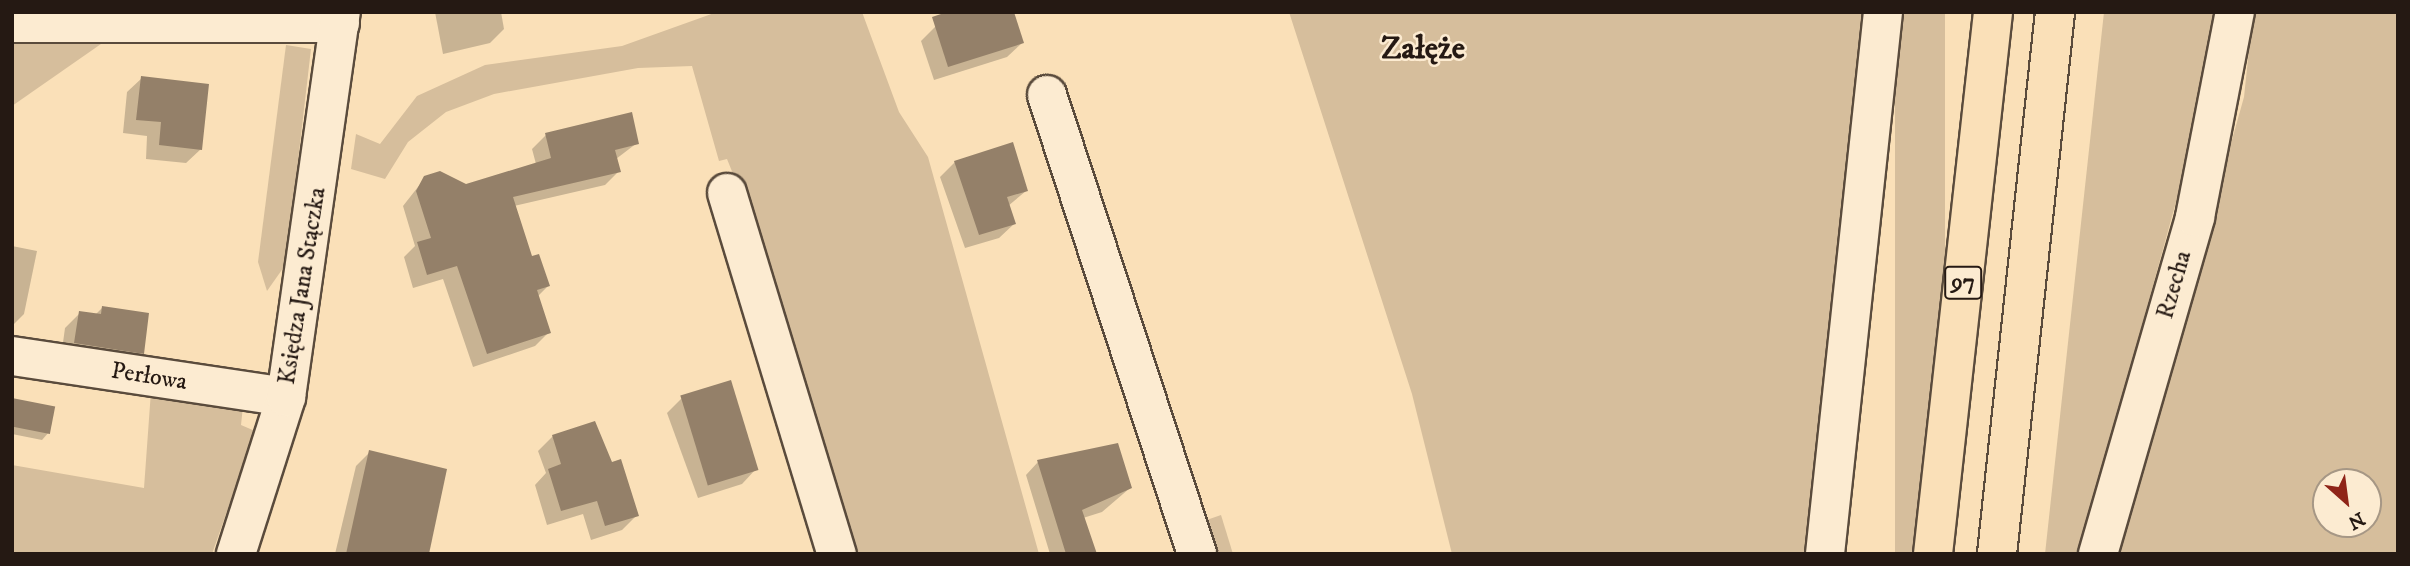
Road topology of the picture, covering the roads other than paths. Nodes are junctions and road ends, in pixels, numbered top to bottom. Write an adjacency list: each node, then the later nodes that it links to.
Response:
1 (1883, 12): 14 (street)
2 (1993, 12): 15 (main road, 97)
3 (2055, 12): 16 (main road)
4 (2235, 12): 17 (street, Rzecha)
5 (340, 18): 6 (street); 10 (street, Księdza Jana Stączka)
6 (12, 23)
7 (1046, 95): 13 (street)
8 (727, 193): 12 (street)
9 (12, 356): 10 (street, Perłowa)
10 (286, 397): 11 (street, Księdza Jana Stączka)
11 (236, 554)
12 (837, 554)
13 (1197, 554)
14 (1825, 554)
15 (1933, 554)
16 (1997, 554)
17 (2098, 554)

